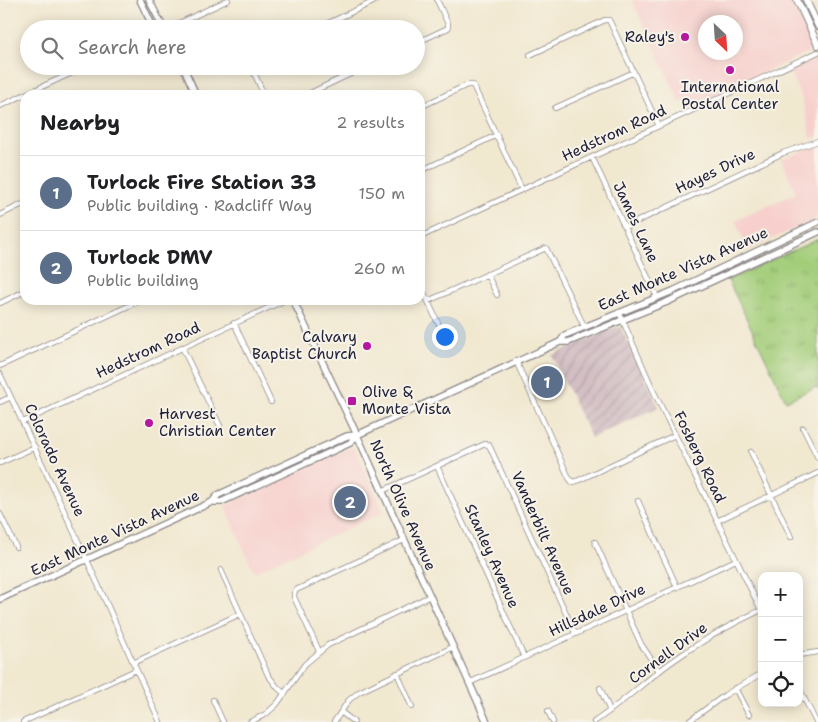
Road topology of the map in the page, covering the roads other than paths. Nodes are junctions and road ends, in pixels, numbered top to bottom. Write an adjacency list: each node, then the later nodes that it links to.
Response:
1 (140, 0): 8 (main road)
2 (149, 0): 9 (main road)
3 (228, 0): 10 (street)
4 (378, 0): 11 (street)
5 (437, 0): 13 (street)
6 (808, 1): 7 (street); 12 (main road)
7 (798, 3): 14 (main road)
8 (150, 20)
9 (160, 20)
10 (185, 20)
11 (335, 20)
12 (818, 26)
13 (425, 40)
14 (818, 45)
15 (818, 52): 30 (street, Hedstrom Road)
16 (530, 55): 17 (street)
17 (634, 72): 29 (street); 30 (street)
18 (67, 75): 22 (street)
19 (187, 75): 23 (main road)
20 (254, 75): 24 (street)
21 (348, 75): 25 (street)
22 (35, 90)
23 (194, 90)
24 (260, 90)
25 (317, 90)
26 (20, 97): 28 (street)
27 (425, 105): 31 (street)
28 (0, 106)
29 (555, 108)
30 (659, 126): 33 (street, Hedstrom Road)
31 (497, 135): 34 (street); 35 (street)
32 (818, 141): 39 (street, Hayes Drive)
33 (592, 157): 35 (street, Hedstrom Road); 39 (street, James Lane)
34 (425, 168)
35 (522, 190): 41 (street, Hedstrom Road)
36 (20, 205): 37 (street)
37 (0, 215)
38 (818, 222): 46 (main road, East Monte Vista Avenue)
39 (625, 227): 46 (street, James Lane)
40 (818, 232): 53 (main road, East Monte Vista Avenue)
41 (425, 235)
42 (487, 274): 45 (street); 47 (street); 56 (street)
43 (20, 293): 48 (street)
44 (425, 295): 47 (street)
45 (497, 295)
46 (657, 298): 52 (main road, East Monte Vista Avenue)
47 (428, 302): 54 (street)
48 (0, 303)
49 (130, 305): 60 (street)
50 (274, 305): 55 (street, Hedstrom Road)
51 (295, 305): 68 (main road, North Olive Avenue)
52 (619, 312): 53 (street, Fosberg Road); 56 (main road, East Monte Vista Avenue)
53 (622, 320): 57 (main road, East Monte Vista Avenue); 69 (street, Fosberg Road)
54 (438, 323)
55 (234, 324): 58 (street, Hedstrom Road); 64 (street)
56 (584, 326): 57 (main road, East Monte Vista Avenue)
57 (560, 342): 59 (main road, East Monte Vista Avenue)
58 (182, 348): 65 (street, Hedstrom Road); 66 (street)
59 (516, 362): 68 (main road, East Monte Vista Avenue); 69 (street)
60 (0, 366)
61 (0, 374): 62 (street, Colorado Avenue)
62 (11, 396): 63 (street); 65 (street, Colorado Avenue)
63 (0, 402)
64 (271, 402)
65 (23, 422): 70 (street, Colorado Avenue)
66 (220, 426)
67 (804, 428): 72 (street)
68 (358, 435): 75 (main road, East Monte Vista Avenue); 77 (main road, North Olive Avenue); 78 (main road, East Monte Vista Avenue)
69 (675, 435): 83 (street, Fosberg Road)
70 (35, 447): 73 (street); 88 (street, Colorado Avenue)
71 (751, 452): 79 (street)
72 (818, 458)
73 (0, 463)
74 (437, 466): 77 (street); 98 (street, Vanderbilt Avenue); 103 (street, Stanley Avenue)
75 (266, 473): 78 (main road); 80 (main road, East Monte Vista Avenue)
76 (818, 473): 79 (street)
77 (382, 491): 85 (main road, North Olive Avenue)
78 (243, 492): 80 (main road, East Monte Vista Avenue)
79 (772, 495): 83 (street); 84 (street)
80 (212, 502): 88 (main road, East Monte Vista Avenue)
81 (638, 502): 91 (street)
82 (0, 514): 87 (street)
83 (717, 520): 89 (street, Fosberg Road)
84 (791, 536)
85 (404, 540): 92 (main road, North Olive Avenue); 100 (street)
86 (595, 542): 95 (street)
87 (16, 547)
88 (87, 560): 93 (main road, East Monte Vista Avenue); 104 (street, Colorado Avenue)
89 (736, 560): 91 (street, Hillsdale Drive); 94 (street, Fosberg Road)
90 (221, 570): 97 (street)
91 (677, 586): 95 (street, Hillsdale Drive)
92 (430, 596): 99 (main road, North Olive Avenue); 100 (street)
93 (0, 599)
94 (758, 605)
95 (626, 610): 98 (street, Hillsdale Drive); 106 (street)
96 (758, 612): 106 (street, Cornell Drive)
97 (240, 614): 104 (street); 112 (street)
98 (575, 634): 103 (street, Hillsdale Drive)
99 (453, 647): 107 (street); 109 (main road, North Olive Avenue)
100 (319, 651): 112 (street)
101 (818, 652): 102 (street)
102 (803, 653)
103 (524, 657): 109 (street, Hillsdale Drive)
104 (133, 663): 105 (street, Colorado Avenue)
105 (136, 670): 120 (street); 122 (street, Colorado Avenue)
106 (659, 671): 117 (street, Cornell Drive)
107 (397, 673): 115 (street); 118 (street)
108 (758, 675): 111 (street)
109 (469, 683): 127 (main road, North Olive Avenue)
110 (600, 688): 117 (street)
111 (736, 688): 119 (street); 130 (street)
112 (285, 694): 124 (street)
113 (803, 696): 131 (street)
114 (213, 700): 123 (street)
115 (412, 707)
116 (548, 711): 128 (street)
117 (610, 711): 129 (street, Cornell Drive)
118 (341, 712): 125 (street); 126 (street)
119 (749, 715)
120 (34, 720): 121 (street)
121 (23, 722)
122 (160, 722)
123 (224, 722)
124 (250, 722)
125 (334, 722)
126 (354, 722)
127 (487, 722)
128 (553, 722)
129 (594, 722)
130 (688, 722)
131 (816, 722)

